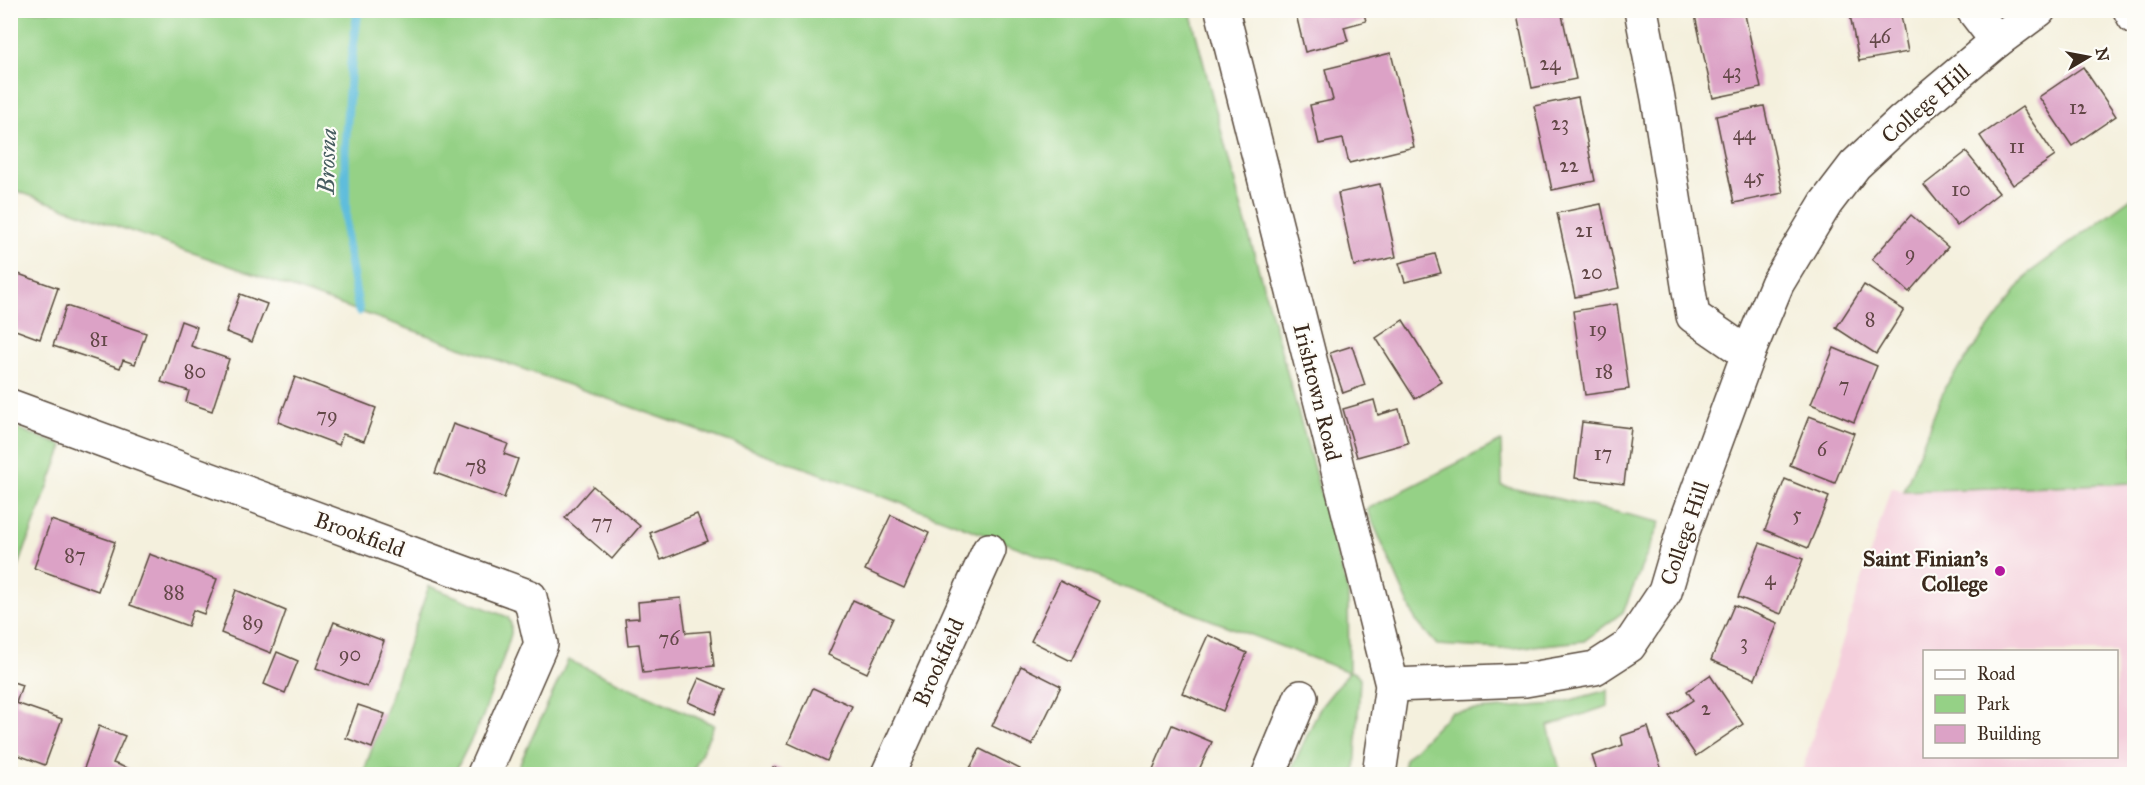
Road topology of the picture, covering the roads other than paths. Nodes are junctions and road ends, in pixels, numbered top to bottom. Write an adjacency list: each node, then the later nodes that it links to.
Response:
1 (1222, 10): 11 (street, Irishtown Road)
2 (1641, 10): 8 (street)
3 (1973, 10): 7 (street)
4 (2039, 10): 7 (street, College Hill)
5 (2130, 10): 6 (street)
6 (2134, 17)
7 (1996, 41): 8 (street, College Hill)
8 (1748, 354): 11 (street, College Hill)
9 (10, 406): 13 (street, Brookfield)
10 (989, 550): 14 (street, Brookfield)
11 (1392, 685): 16 (street, Irishtown Road)
12 (1301, 696): 15 (street)
13 (484, 774)
14 (888, 774)
15 (1269, 774)
16 (1379, 774)

